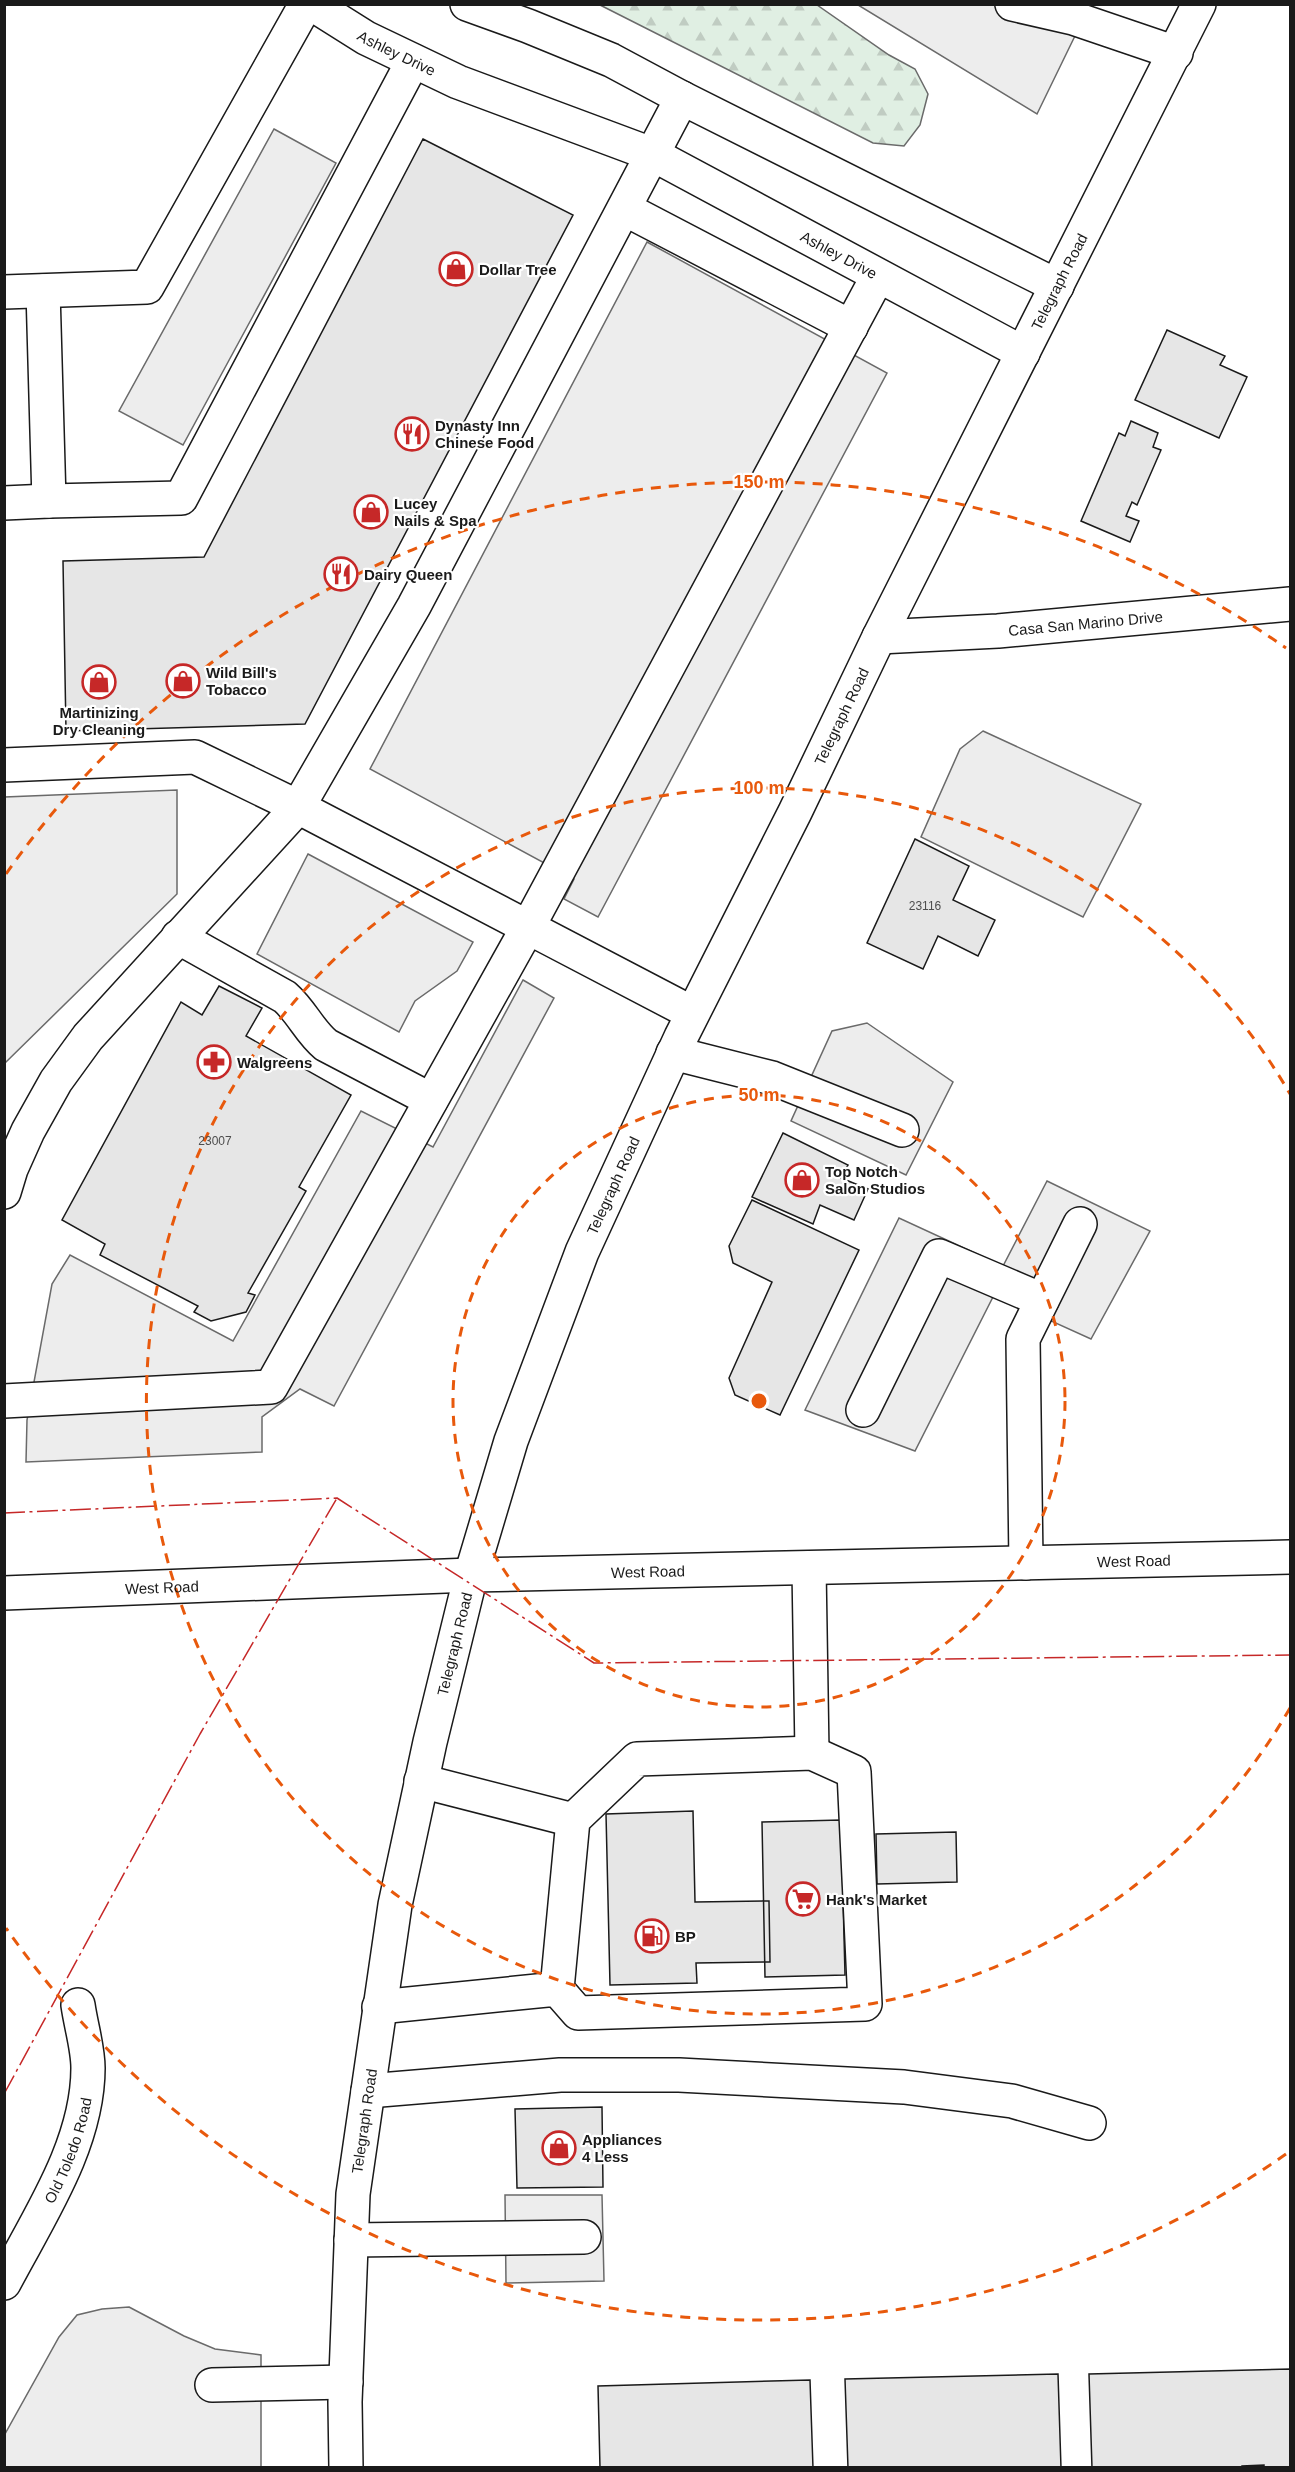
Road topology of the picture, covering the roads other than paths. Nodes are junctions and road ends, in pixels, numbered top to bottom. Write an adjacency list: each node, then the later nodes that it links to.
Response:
1 (306, 4): 14 (main road)
2 (312, 4): 8 (main road, Ashley Drive)
3 (467, 4): 9 (main road)
4 (1012, 4): 6 (main road)
5 (1199, 4): 7 (main road, Telegraph Road)
6 (1076, 11): 7 (main road)
7 (1176, 53): 13 (main road, Telegraph Road)
8 (413, 60): 10 (main road, Ashley Drive); 18 (main road)
9 (682, 98): 10 (main road); 13 (main road)
10 (654, 155): 11 (main road); 12 (main road, Ashley Drive)
11 (625, 209): 16 (main road); 23 (main road)
12 (878, 276): 16 (main road); 17 (main road, Ashley Drive)
13 (1057, 285): 17 (main road, Telegraph Road)
14 (43, 291): 15 (main road); 18 (main road)
15 (4, 292)
16 (851, 327): 24 (main road)
17 (1023, 353): 21 (main road, Telegraph Road)
18 (50, 501): 19 (main road)
19 (4, 502)
20 (1290, 604): 21 (main road, Casa San Marino Drive)
21 (879, 637): 26 (main road, Telegraph Road)
22 (4, 765): 23 (main road)
23 (298, 807): 24 (main road); 25 (main road)
24 (528, 927): 26 (main road); 28 (main road)
25 (178, 937): 28 (main road); 30 (main road)
26 (692, 1014): 27 (main road, Telegraph Road)
27 (673, 1053): 29 (main road); 38 (main road, Telegraph Road)
28 (431, 1100): 33 (main road)
29 (902, 1130)
30 (4, 1192)
31 (1080, 1224): 32 (main road)
32 (1042, 1300): 34 (main road); 36 (main road)
33 (4, 1401)
34 (863, 1410)
35 (1290, 1557): 36 (main road, West Road)
36 (1026, 1563): 37 (main road, West Road)
37 (809, 1568): 38 (main road, West Road); 40 (main road)
38 (471, 1575): 39 (main road, West Road); 41 (main road, Telegraph Road)
39 (4, 1593)
40 (812, 1753): 42 (main road); 43 (main road)
41 (422, 1781): 42 (main road); 45 (main road, Telegraph Road)
42 (573, 1820): 43 (main road)
43 (557, 1989): 45 (main road)
44 (78, 2005): 50 (main road, Old Toledo Road)
45 (379, 2007): 46 (main road, Telegraph Road)
46 (368, 2091): 47 (main road); 49 (main road, Telegraph Road)
47 (1089, 2123)
48 (584, 2237): 49 (main road)
49 (351, 2240): 51 (main road, Telegraph Road)
50 (4, 2283)
51 (346, 2382): 52 (main road); 53 (main road, Telegraph Road)
52 (212, 2385)
53 (346, 2468)

